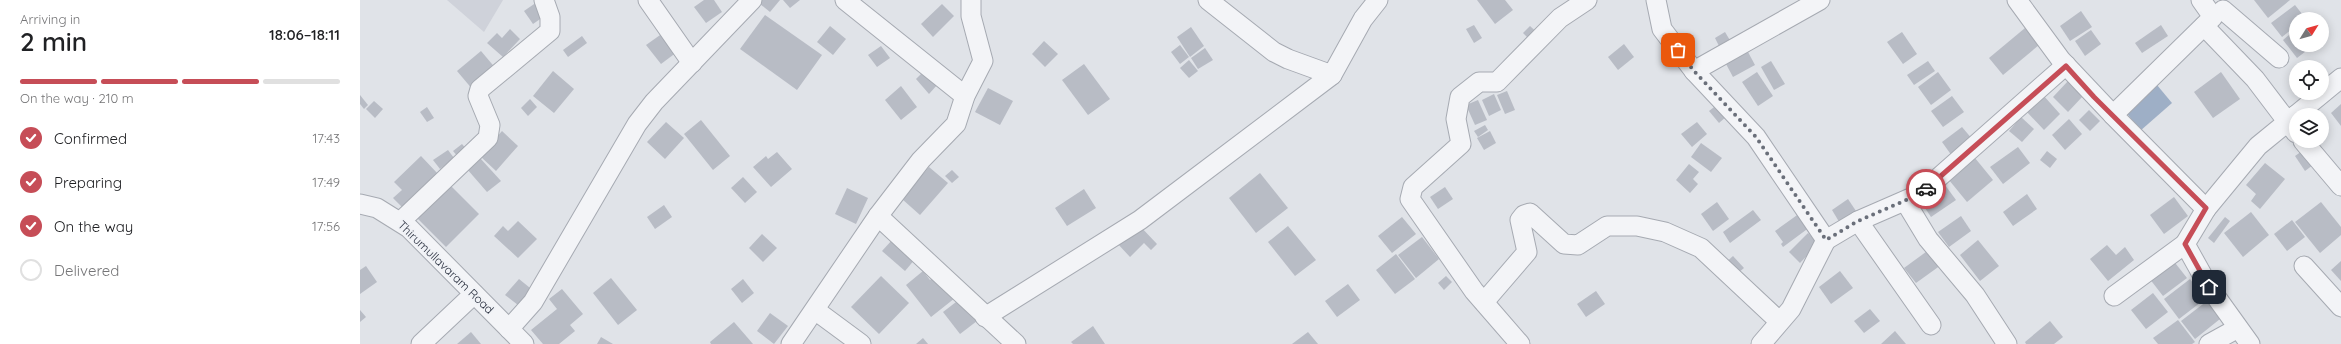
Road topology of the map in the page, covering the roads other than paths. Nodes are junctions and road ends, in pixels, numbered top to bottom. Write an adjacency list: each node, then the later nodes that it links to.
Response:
1 (544, 0): 32 (street)
2 (648, 0): 15 (street)
3 (752, 0): 15 (street)
4 (845, 0): 20 (street)
5 (972, 0): 20 (street)
6 (1208, 0): 18 (street)
7 (1378, 0): 18 (street)
8 (1587, 0): 38 (street)
9 (1656, 0): 17 (street)
10 (1820, 0): 17 (street)
11 (2017, 0): 16 (street)
12 (2201, 0): 13 (street)
13 (2218, 13): 14 (street); 22 (street); 23 (street)
14 (2279, 58)
15 (692, 63): 45 (street)
16 (2066, 66): 22 (street); 27 (street)
17 (1694, 71): 33 (street)
18 (1332, 75): 41 (street)
19 (2341, 78): 21 (street)
20 (965, 96): 30 (street)
21 (2308, 108)
22 (2113, 115): 29 (street)
23 (2289, 116)
24 (2289, 124): 29 (street)
25 (2309, 148): 26 (street)
26 (2341, 186)
27 (1905, 201): 31 (street); 53 (street)
28 (360, 204): 32 (street, Thirumullavaram Road)
29 (2206, 208): 34 (street)
30 (878, 216): 40 (street); 41 (street)
31 (1858, 221): 33 (street); 43 (street)
32 (401, 222): 36 (street, Thirumullavaram Road)
33 (1826, 240): 42 (street)
34 (2185, 244): 37 (street); 44 (street)
35 (2304, 266): 39 (street)
36 (474, 294): 45 (street, Thirumullavaram Road); 46 (street)
37 (2114, 296)
38 (1484, 302): 42 (street); 51 (street)
39 (2341, 307)
40 (815, 310): 48 (street); 49 (street)
41 (985, 317): 50 (street)
42 (1779, 322): 52 (street)
43 (1931, 325)
44 (2238, 328): 54 (street); 55 (street)
45 (509, 329): 47 (street, Thirumullavaram Road)
46 (421, 344)
47 (524, 344)
48 (791, 344)
49 (861, 344)
50 (1016, 344)
51 (1520, 344)
52 (1761, 344)
53 (2007, 344)
54 (2209, 344)
55 (2250, 344)

